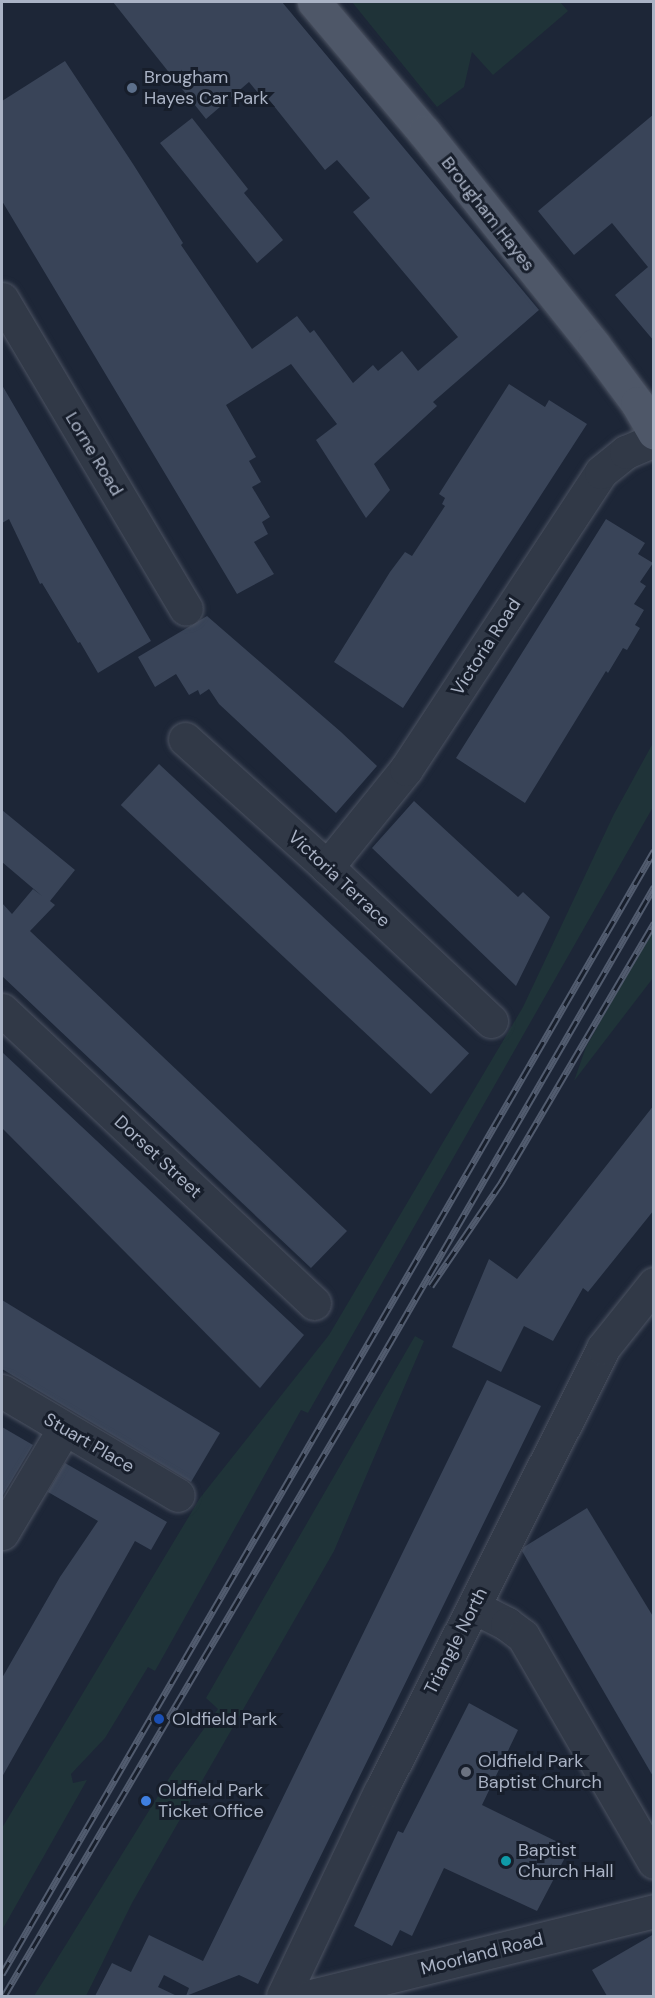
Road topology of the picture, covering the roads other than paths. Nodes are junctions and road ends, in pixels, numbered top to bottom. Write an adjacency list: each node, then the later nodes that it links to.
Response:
1 (314, 2): 3 (main road, Brougham Hayes)
2 (2, 299): 5 (street, Lorne Road)
3 (654, 433)
4 (654, 440): 7 (street, Victoria Road)
5 (186, 609)
6 (185, 739): 7 (street, Victoria Terrace)
7 (327, 867): 9 (street, Victoria Terrace)
8 (2, 1010): 11 (street, Dorset Street)
9 (490, 1021)
10 (651, 1294): 16 (street, Triangle North)
11 (314, 1303)
12 (2, 1391): 13 (street, Stuart Place)
13 (64, 1429): 14 (street, Stuart Place); 15 (street)
14 (178, 1495)
15 (2, 1533)
16 (474, 1607): 17 (street); 19 (street, Triangle North)
17 (654, 1862)
18 (654, 1911): 20 (street, Moorland Road)
19 (283, 1996)
20 (311, 1996)

